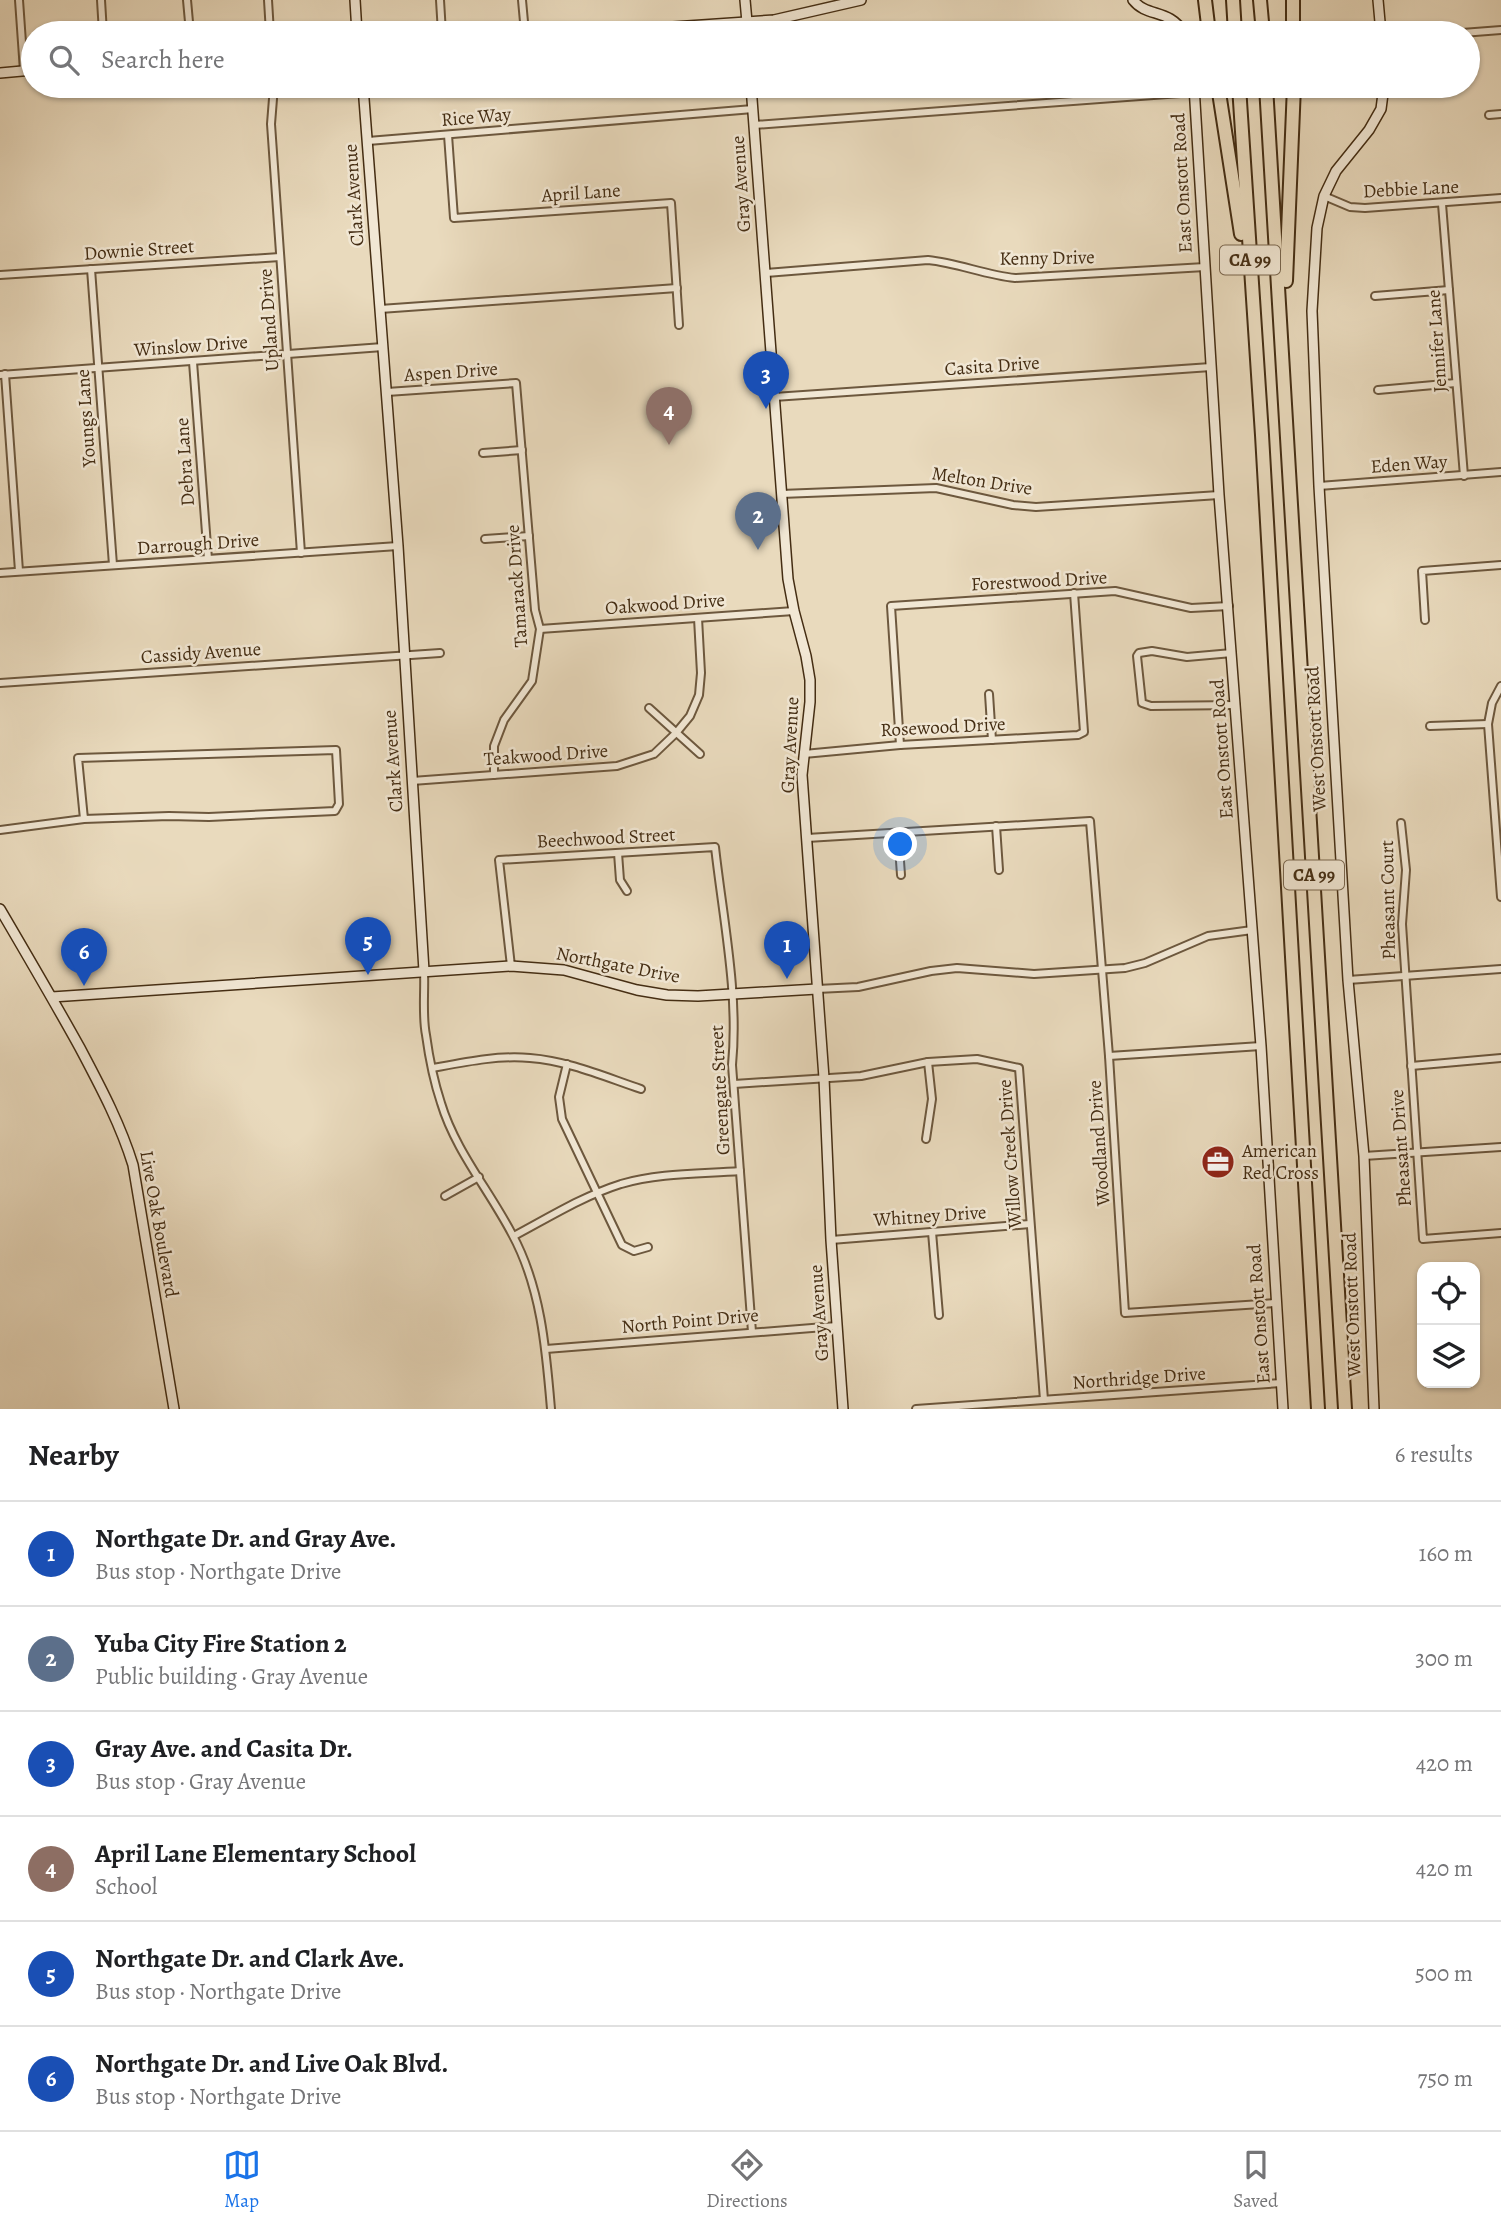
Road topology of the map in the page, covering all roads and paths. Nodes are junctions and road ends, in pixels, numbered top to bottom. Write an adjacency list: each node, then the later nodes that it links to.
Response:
1 (19, 0): 16 (street)
2 (101, 0): 17 (street)
3 (187, 0): 18 (street)
4 (268, 0): 19 (street)
5 (355, 0): 20 (street)
6 (440, 0): 21 (street)
7 (522, 0): 22 (street)
8 (745, 0): 23 (street)
9 (861, 0): 24 (street)
10 (1133, 0): 25 (street)
11 (1205, 0): 26 (highway)
12 (1233, 0): 27 (highway)
13 (1260, 0): 28 (highway)
14 (1293, 0): 29 (highway)
15 (1378, 0): 30 (street)
16 (22, 21)
17 (102, 21)
18 (189, 21)
19 (269, 21)
20 (356, 21)
21 (441, 21)
22 (524, 21)
23 (747, 21)
24 (760, 21)
25 (1173, 21)
26 (1208, 21)
27 (1234, 21)
28 (1262, 21)
29 (1293, 21)
30 (1380, 21)
31 (1501, 30): 32 (street)
32 (1480, 32)
33 (21, 71): 34 (street)
34 (0, 73)
35 (273, 98): 54 (street, Upland Drive)
36 (364, 98): 50 (street, Clark Avenue)
37 (752, 98): 45 (street, Gray Avenue)
38 (1084, 98): 48 (street)
39 (1195, 98): 55 (street, East Onstott Road)
40 (1219, 98): 76 (highway)
41 (1240, 98): 76 (highway, CA 99)
42 (1267, 98): 64 (highway, CA 99)
43 (1293, 98): 64 (highway)
44 (1382, 98): 51 (street, West Onstott Road)
45 (753, 109): 48 (street, Gray Avenue); 49 (street, Rice Way)
46 (1501, 114): 47 (street)
47 (1489, 115)
48 (754, 125): 57 (street, Gray Avenue)
49 (448, 135): 50 (street, Rice Way); 59 (street, April Lane)
50 (368, 141): 62 (street, Clark Avenue)
51 (1324, 196): 53 (street, Debbie Lane); 81 (street, West Onstott Road)
52 (1501, 198): 53 (street, Debbie Lane)
53 (1442, 204): 60 (street, Jennifer Lane)
54 (280, 257): 56 (street, Downie Street); 66 (street, Upland Drive)
55 (1205, 267): 57 (street, Kenny Drive); 68 (street, East Onstott Road)
56 (91, 269): 58 (street, Downie Street); 69 (street, Youngs Lane)
57 (766, 273): 75 (street, Gray Avenue)
58 (0, 275)
59 (677, 288): 62 (street); 63 (street, April Lane)
60 (1449, 290): 61 (street); 72 (street, Jennifer Lane)
61 (1375, 296)
62 (380, 309): 65 (street, Clark Avenue)
63 (679, 325)
64 (1283, 341): 176 (highway, CA 99)
65 (383, 347): 66 (street, Winslow Drive); 74 (street, Clark Avenue)
66 (287, 356): 67 (street, Winslow Drive); 87 (street, Upland Drive)
67 (193, 362): 69 (street, Winslow Drive); 88 (street, Debra Lane)
68 (1211, 367): 75 (street, Casita Drive); 83 (street, East Onstott Road)
69 (98, 368): 70 (street, Winslow Drive); 89 (street, Youngs Lane)
70 (2, 375): 91 (street)
71 (516, 383): 74 (street, Aspen Drive); 77 (street, Tamarack Drive)
72 (1456, 383): 73 (street); 80 (street, Jennifer Lane)
73 (1378, 390)
74 (387, 392): 86 (street, Clark Avenue)
75 (774, 397): 82 (street, Gray Avenue)
76 (1262, 435): 175 (highway, CA 99)
77 (522, 450): 78 (street); 84 (street, Tamarack Drive)
78 (483, 453)
79 (1501, 472): 80 (street, Eden Way)
80 (1464, 476): 81 (street, Eden Way)
81 (1319, 486): 135 (street, West Onstott Road)
82 (781, 494): 83 (street, Melton Drive); 95 (street, Gray Avenue)
83 (1219, 495): 94 (street, East Onstott Road)
84 (529, 536): 85 (street); 98 (street, Tamarack Drive)
85 (485, 539)
86 (398, 546): 87 (street, Darrough Drive); 101 (street, Clark Avenue)
87 (301, 553): 88 (street, Darrough Drive)
88 (208, 559): 89 (street, Darrough Drive)
89 (113, 565): 91 (street, Darrough Drive)
90 (1501, 565): 97 (street)
91 (19, 571): 92 (street, Darrough Drive)
92 (0, 573)
93 (1074, 593): 94 (street, Forestwood Drive); 110 (street, Rosewood Drive); 111 (street, Forestwood Drive)
94 (1229, 606): 100 (street, East Onstott Road)
95 (794, 611): 96 (street, Oakwood Drive); 113 (street, Gray Avenue)
96 (698, 618): 98 (street, Oakwood Drive); 109 (street, Teakwood Drive)
97 (1425, 620)
98 (540, 629): 114 (street, Tamarack Drive)
99 (440, 653): 101 (street, Cassidy Avenue)
100 (1232, 653): 105 (street, East Onstott Road); 105 (street)
101 (404, 655): 102 (street, Cassidy Avenue); 115 (street, Clark Avenue)
102 (0, 683)
103 (1501, 686): 107 (street)
104 (989, 694): 110 (street)
105 (1236, 705): 129 (street, East Onstott Road)
106 (649, 708): 109 (street)
107 (1488, 724): 108 (street); 127 (street)
108 (1430, 726)
109 (676, 733): 112 (street); 114 (street, Teakwood Drive)
110 (992, 740): 111 (street, Rosewood Drive)
111 (900, 744): 113 (street, Rosewood Drive)
112 (700, 754)
113 (804, 754): 121 (street, Gray Avenue)
114 (494, 775): 115 (street, Teakwood Drive)
115 (412, 781): 133 (street, Clark Avenue)
116 (85, 819): 116 (street); 119 (street)
117 (1401, 823): 134 (street, Pheasant Court)
118 (996, 826): 120 (street); 124 (street); 132 (street, Woodland Drive)
119 (0, 830)
120 (898, 833): 121 (street); 125 (street)
121 (807, 838): 136 (street, Gray Avenue)
122 (715, 847): 123 (street, Beechwood Street); 137 (street, Greengate Street)
123 (618, 853): 126 (street); 130 (street, Beechwood Street)
124 (999, 870)
125 (901, 875)
126 (627, 891)
127 (1501, 897)
128 (0, 909): 138 (street, Live Oak Boulevard)
129 (1252, 930): 132 (street, Northgate Drive); 139 (street, East Onstott Road)
130 (511, 966): 133 (street, Northgate Drive); 137 (street, Northgate Drive)
131 (1501, 969): 134 (street)
132 (1102, 970): 136 (street, Northgate Drive); 140 (street, Woodland Drive)
133 (424, 971): 138 (street, Northgate Drive); 145 (street, Clark Avenue)
134 (1406, 976): 135 (street); 144 (street, Pheasant Drive)
135 (1348, 980): 152 (street, West Onstott Road)
136 (817, 989): 137 (street, Northgate Drive); 146 (street, Gray Avenue)
137 (732, 995): 147 (street, Greengate Street)
138 (52, 997): 170 (street, Live Oak Boulevard)
139 (1261, 1045): 140 (street); 163 (street, East Onstott Road)
140 (1109, 1056): 163 (street, Woodland Drive)
141 (1501, 1058): 144 (street)
142 (928, 1062): 146 (street, Willow Creek Drive); 149 (street); 157 (street, Willow Creek Drive)
143 (567, 1064): 145 (street); 148 (street); 155 (street)
144 (1411, 1066): 151 (street, Pheasant Drive)
145 (433, 1068): 154 (street, Clark Avenue)
146 (824, 1078): 147 (street, Willow Creek Drive); 161 (street, Gray Avenue)
147 (734, 1084): 153 (street, Greengate Street)
148 (641, 1089)
149 (926, 1139)
150 (1501, 1147): 151 (street)
151 (1416, 1153): 152 (street); 159 (street, Pheasant Drive)
152 (1364, 1156): 177 (street, West Onstott Road)
153 (740, 1171): 155 (street); 166 (street, Greengate Street)
154 (479, 1177): 156 (street); 160 (street, Clark Avenue)
155 (595, 1193): 160 (street); 162 (street)
156 (445, 1196)
157 (1030, 1224): 158 (street, Whitney Drive); 169 (street, Willow Creek Drive)
158 (932, 1232): 161 (street, Whitney Drive); 164 (street)
159 (1501, 1233)
160 (513, 1236): 167 (street, Clark Avenue)
161 (831, 1240): 165 (street, Gray Avenue)
162 (648, 1248)
163 (1275, 1303): 168 (street, East Onstott Road)
164 (939, 1315)
165 (837, 1326): 166 (street, North Point Drive); 172 (street, Gray Avenue)
166 (751, 1332): 167 (street, North Point Drive)
167 (546, 1349): 171 (street, Clark Avenue)
168 (1281, 1384): 169 (street, Northridge Drive); 174 (street, East Onstott Road)
169 (1044, 1400): 173 (street, Northridge Drive)
170 (174, 1409)
171 (551, 1409)
172 (843, 1409)
173 (916, 1409)
174 (1283, 1409)
175 (1318, 1409)
176 (1345, 1409)
177 (1374, 1409)

